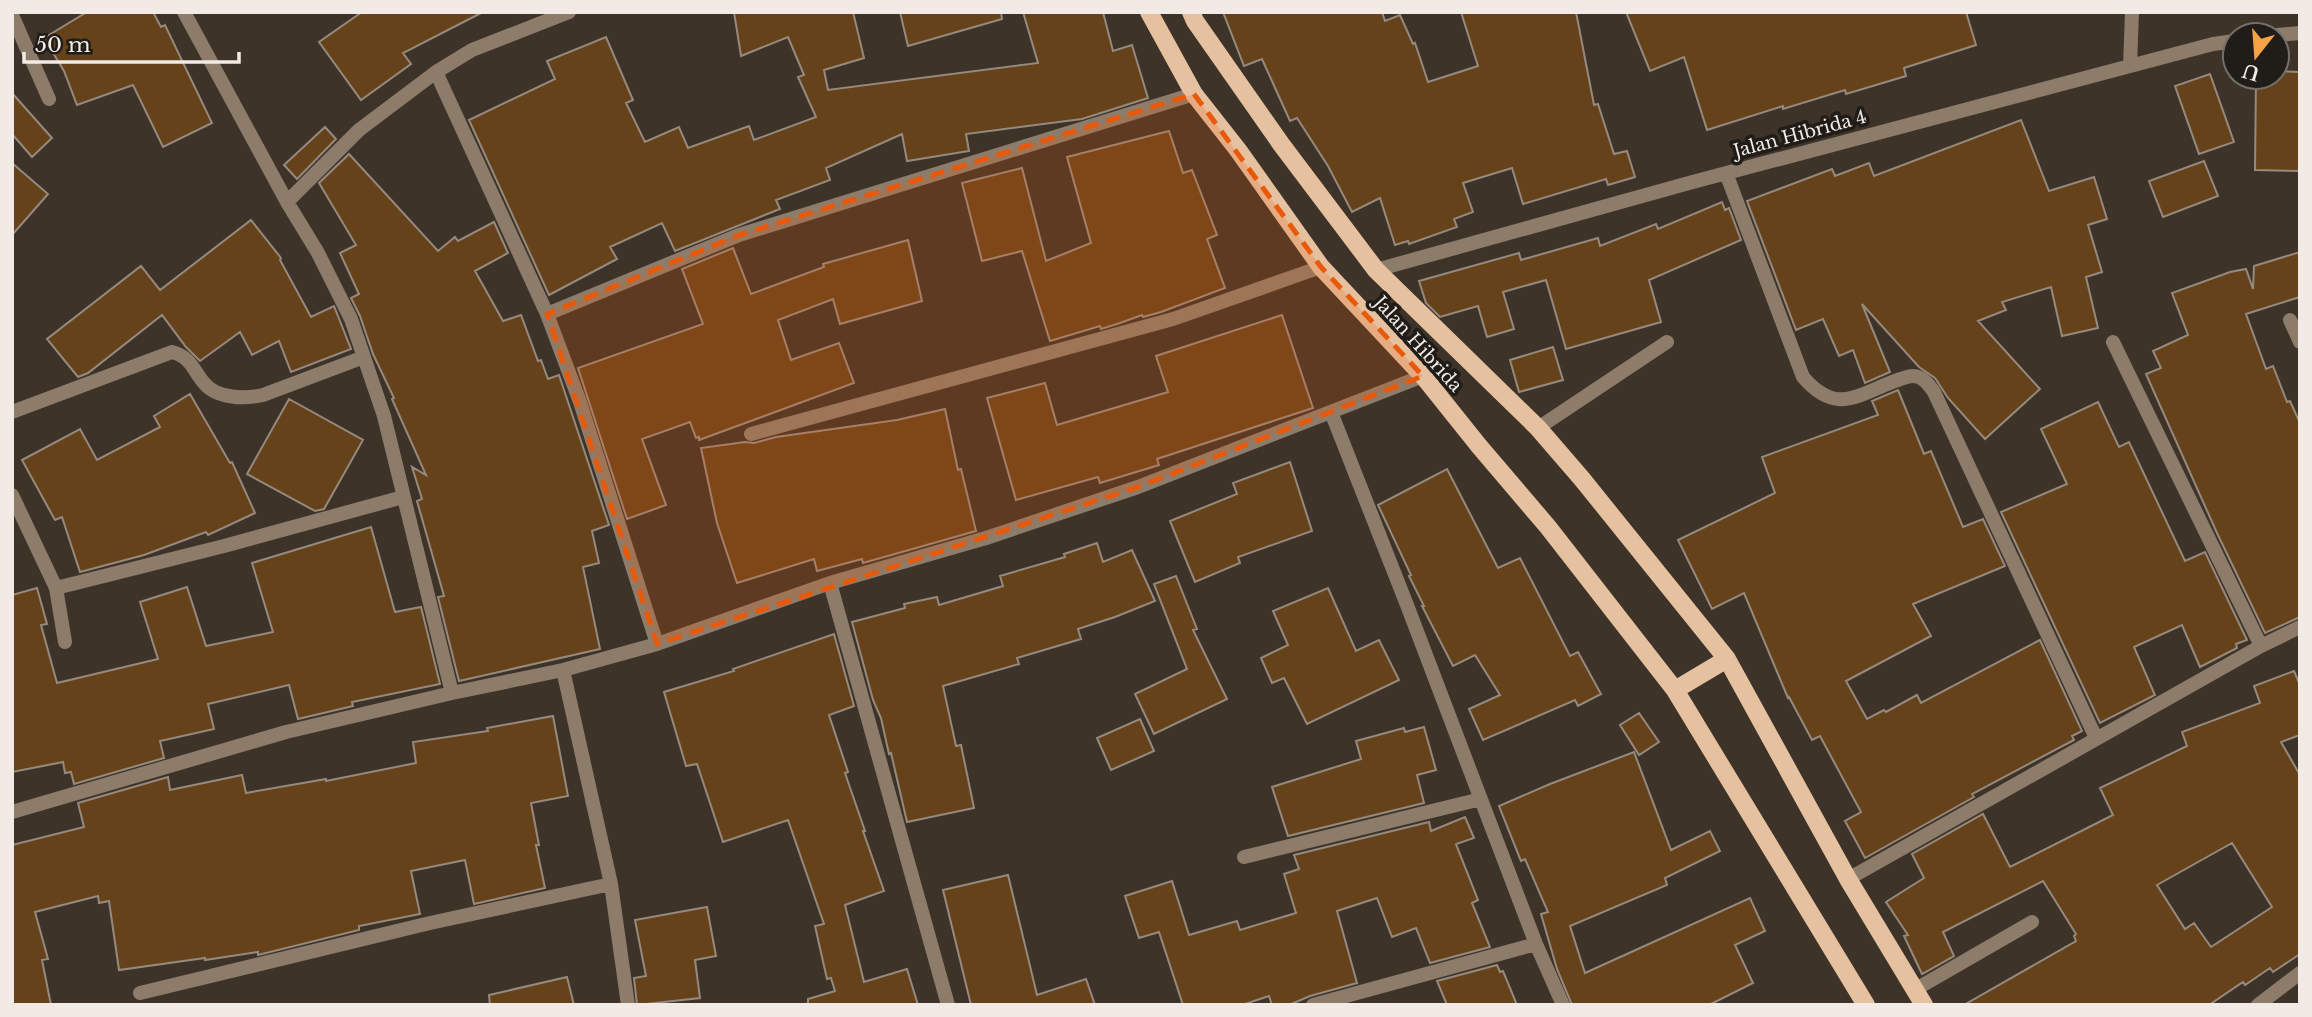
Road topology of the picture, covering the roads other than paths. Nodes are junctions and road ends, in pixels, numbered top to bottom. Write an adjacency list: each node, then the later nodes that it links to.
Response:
1 (184, 12): 13 (street)
2 (569, 12): 9 (street)
3 (1149, 12): 10 (main road, Jalan Hibrida)
4 (1191, 12): 15 (main road)
5 (2132, 12): 8 (street)
6 (12, 15): 11 (street)
7 (2221, 43): 8 (street, Jalan Hibrida 4)
8 (2130, 66): 12 (street, Jalan Hibrida 4)
9 (436, 72): 13 (street); 16 (street)
10 (1194, 94): 14 (main road, Jalan Hibrida); 16 (street)
11 (49, 99)
12 (1726, 173): 15 (street, Jalan Hibrida 4); 39 (street)
13 (287, 202): 21 (street)
14 (1321, 267): 22 (main road, Jalan Hibrida); 26 (street)
15 (1377, 270): 25 (main road)
16 (547, 314): 33 (street)
17 (2290, 320): 20 (street)
18 (1667, 342): 25 (street)
19 (2113, 342): 34 (street)
20 (2300, 342)
21 (364, 357): 23 (street); 28 (street)
22 (1423, 376): 24 (street); 37 (main road, Jalan Hibrida)
23 (12, 412)
24 (1331, 412): 29 (street); 40 (street)
25 (1538, 428): 35 (main road)
26 (751, 434)
27 (12, 495): 30 (street)
28 (403, 497): 30 (street); 38 (street)
29 (830, 583): 33 (street); 51 (street)
30 (56, 588): 32 (street)
31 (2300, 628): 34 (street)
32 (65, 642)
33 (657, 644): 36 (street)
34 (2261, 646): 39 (street)
35 (1727, 659): 37 (main road); 43 (main road)
36 (563, 670): 38 (street); 44 (street)
37 (1675, 690): 54 (main road, Jalan Hibrida)
38 (452, 693): 41 (street)
39 (2096, 738): 43 (street)
40 (1481, 799): 42 (street); 46 (street)
41 (12, 812)
42 (1244, 857)
43 (1848, 879): 49 (main road)
44 (611, 884): 48 (street); 50 (street)
45 (2032, 922): 49 (street)
46 (1536, 944): 52 (street); 53 (street)
47 (2300, 973): 55 (street)
48 (140, 993)
49 (1920, 997)
50 (628, 1005)
51 (948, 1005)
52 (1313, 1005)
53 (1563, 1005)
54 (1866, 1005)
55 (2258, 1005)

